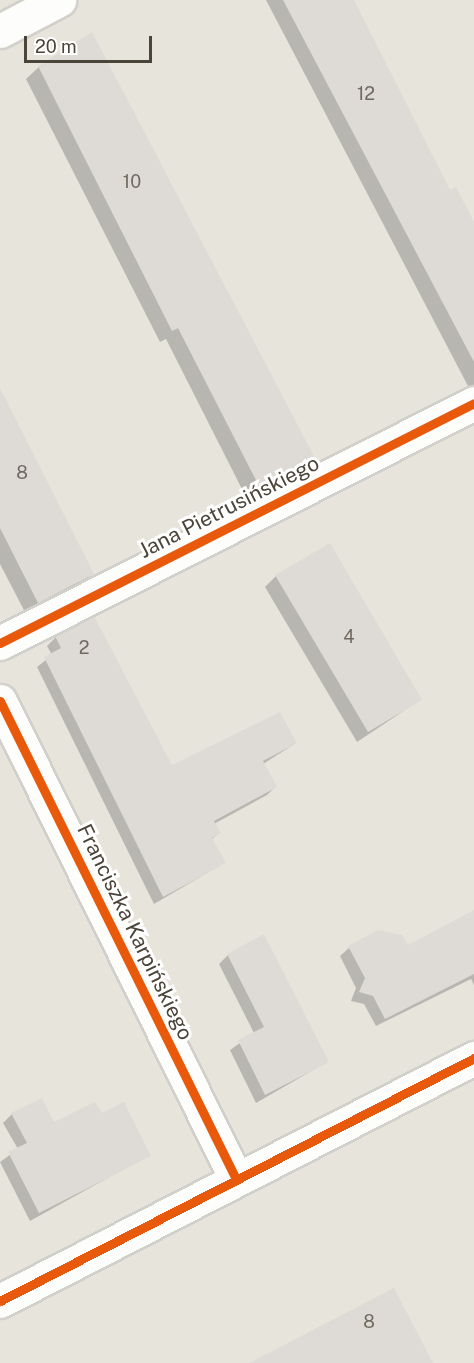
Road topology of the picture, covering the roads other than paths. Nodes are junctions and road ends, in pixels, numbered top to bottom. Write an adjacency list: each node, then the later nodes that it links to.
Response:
1 (59, 0): 2 (street)
2 (0, 31)
3 (474, 403): 4 (street, Jana Pietrusińskiego)
4 (0, 644)
5 (0, 701): 7 (street, Franciszka Karpińskiego)
6 (474, 1058): 7 (street)
7 (236, 1179): 8 (street)
8 (0, 1301)

